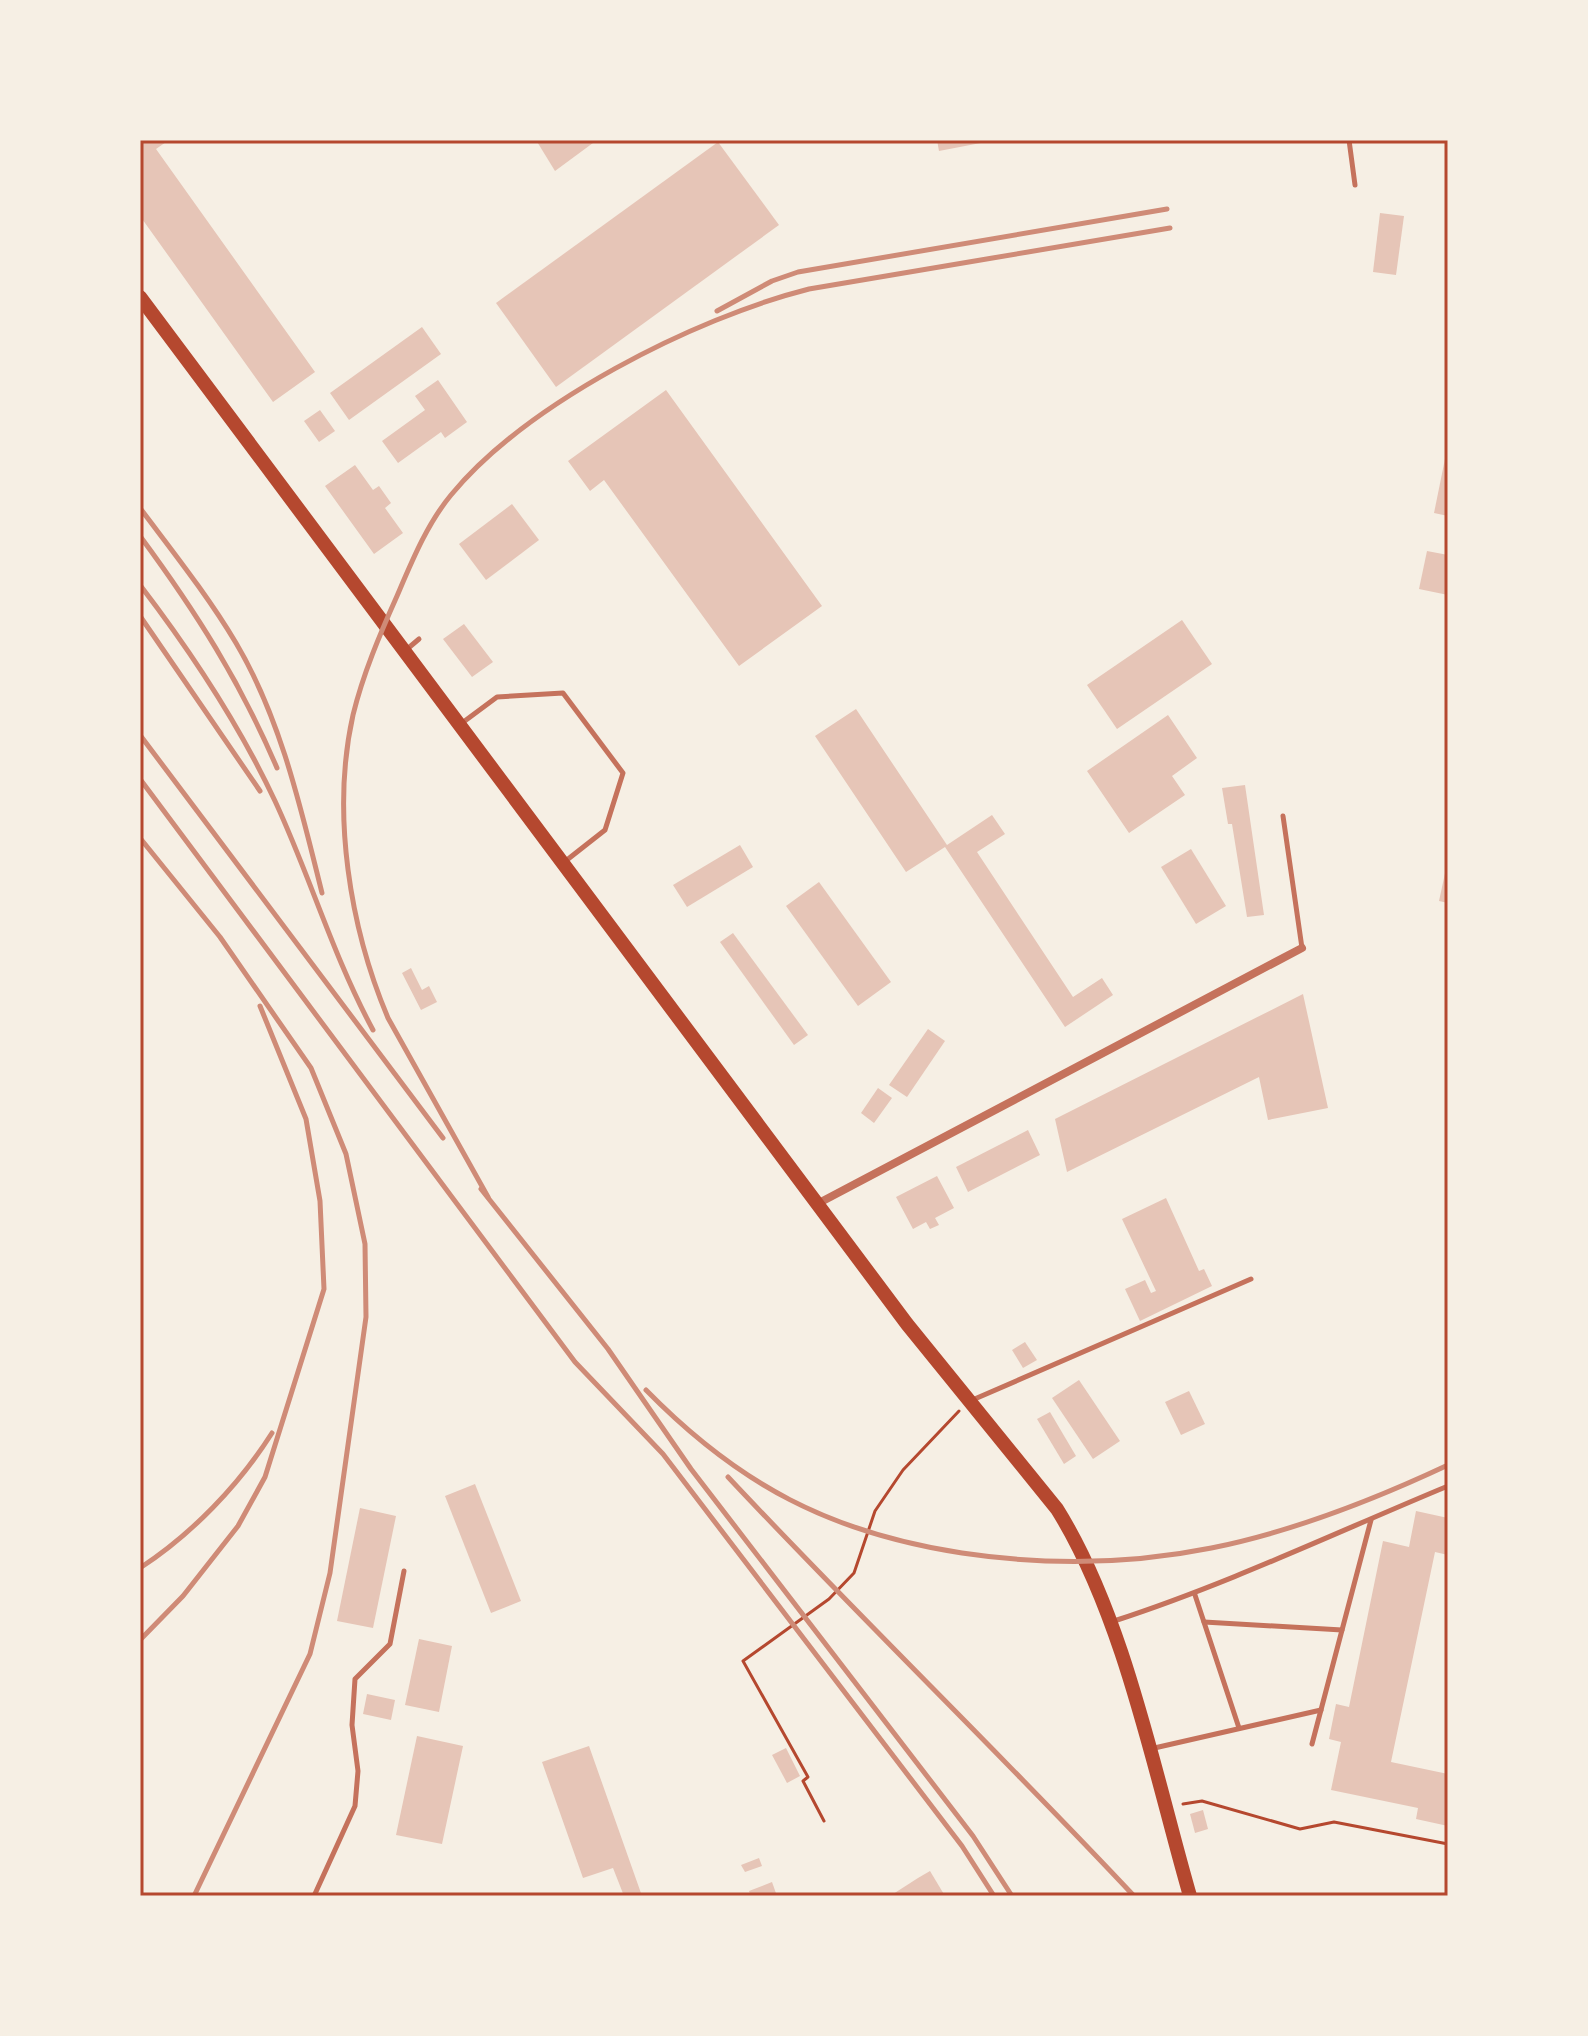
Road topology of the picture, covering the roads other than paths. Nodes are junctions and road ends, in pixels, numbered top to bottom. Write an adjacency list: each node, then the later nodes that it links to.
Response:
1 (1349, 140): 2 (lane)
2 (1355, 185)
3 (140, 297): 5 (main road)
4 (419, 639): 5 (lane)
5 (405, 650): 6 (main road)
6 (460, 725): 8 (main road); 8 (lane)
7 (1283, 816): 9 (lane)
8 (563, 864): 10 (main road)
9 (1302, 948): 10 (street)
10 (817, 1204): 12 (main road)
11 (1251, 1279): 12 (lane)
12 (969, 1402): 18 (main road)
13 (1448, 1486): 14 (lane)
14 (1371, 1520): 16 (lane); 19 (lane)
15 (404, 1571): 24 (lane)
16 (1195, 1595): 17 (lane); 18 (lane)
17 (1204, 1622): 19 (lane); 21 (lane)
18 (1109, 1623): 23 (main road)
19 (1342, 1630): 20 (lane)
20 (1321, 1710): 21 (lane); 22 (lane)
21 (1239, 1728): 23 (lane)
22 (1312, 1744)
23 (1149, 1749): 25 (main road)
24 (314, 1896)
25 (1190, 1896)

